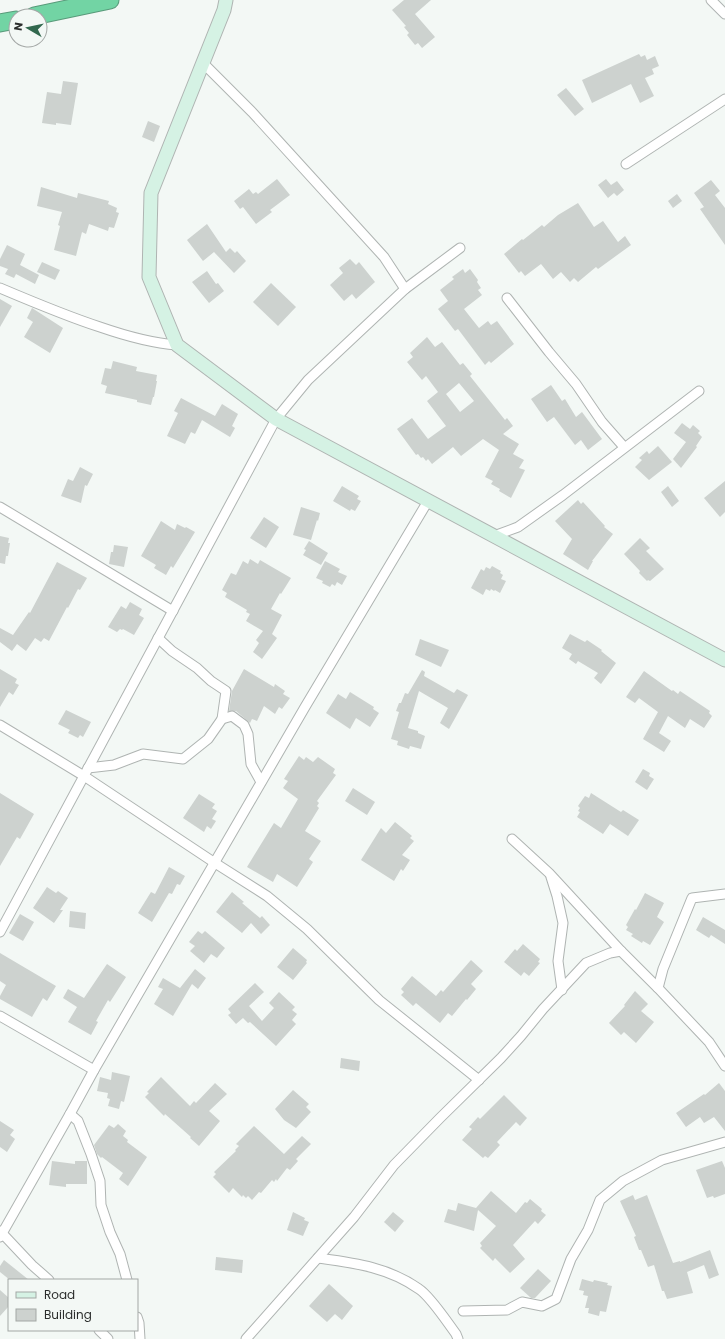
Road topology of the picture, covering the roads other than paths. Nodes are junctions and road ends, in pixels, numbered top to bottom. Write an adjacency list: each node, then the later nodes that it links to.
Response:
1 (110, 0): 4 (highway)
2 (226, 0): 6 (street)
3 (711, 0): 5 (street)
4 (48, 13)
5 (725, 14)
6 (203, 63): 11 (street); 13 (street)
7 (725, 99): 8 (street)
8 (626, 164)
9 (460, 248): 11 (street)
10 (0, 288): 13 (street)
11 (405, 289): 15 (street)
12 (507, 298): 16 (street)
13 (177, 345): 15 (street)
14 (699, 391): 16 (street)
15 (276, 420): 17 (street); 20 (street)
16 (624, 448): 19 (street)
17 (428, 501): 19 (street); 26 (street)
18 (0, 507): 20 (street)
19 (494, 536): 22 (street)
20 (173, 611): 21 (street)
21 (158, 638): 23 (street); 25 (street)
22 (725, 660)
23 (222, 719): 25 (street); 26 (street)
24 (0, 725): 25 (street)
25 (86, 772): 28 (street); 31 (street)
26 (262, 782): 28 (street)
27 (512, 839): 29 (street)
28 (215, 863): 37 (street); 38 (street)
29 (549, 873): 32 (street); 34 (street)
30 (725, 894): 33 (street)
31 (0, 932)
32 (621, 951): 33 (street); 34 (street)
33 (658, 988): 36 (street)
34 (562, 990): 38 (street)
35 (0, 1016): 37 (street)
36 (725, 1066)
37 (94, 1070): 39 (street)
38 (479, 1080): 42 (street)
39 (70, 1114): 41 (street); 44 (street)
40 (725, 1142): 45 (street)
41 (1, 1234): 43 (street)
42 (318, 1258): 50 (street); 51 (street)
43 (48, 1279)
44 (126, 1279)
45 (463, 1311)
46 (138, 1320): 49 (street)
47 (100, 1331): 48 (street)
48 (108, 1339)
49 (140, 1339)
50 (246, 1339)
51 (458, 1339)

